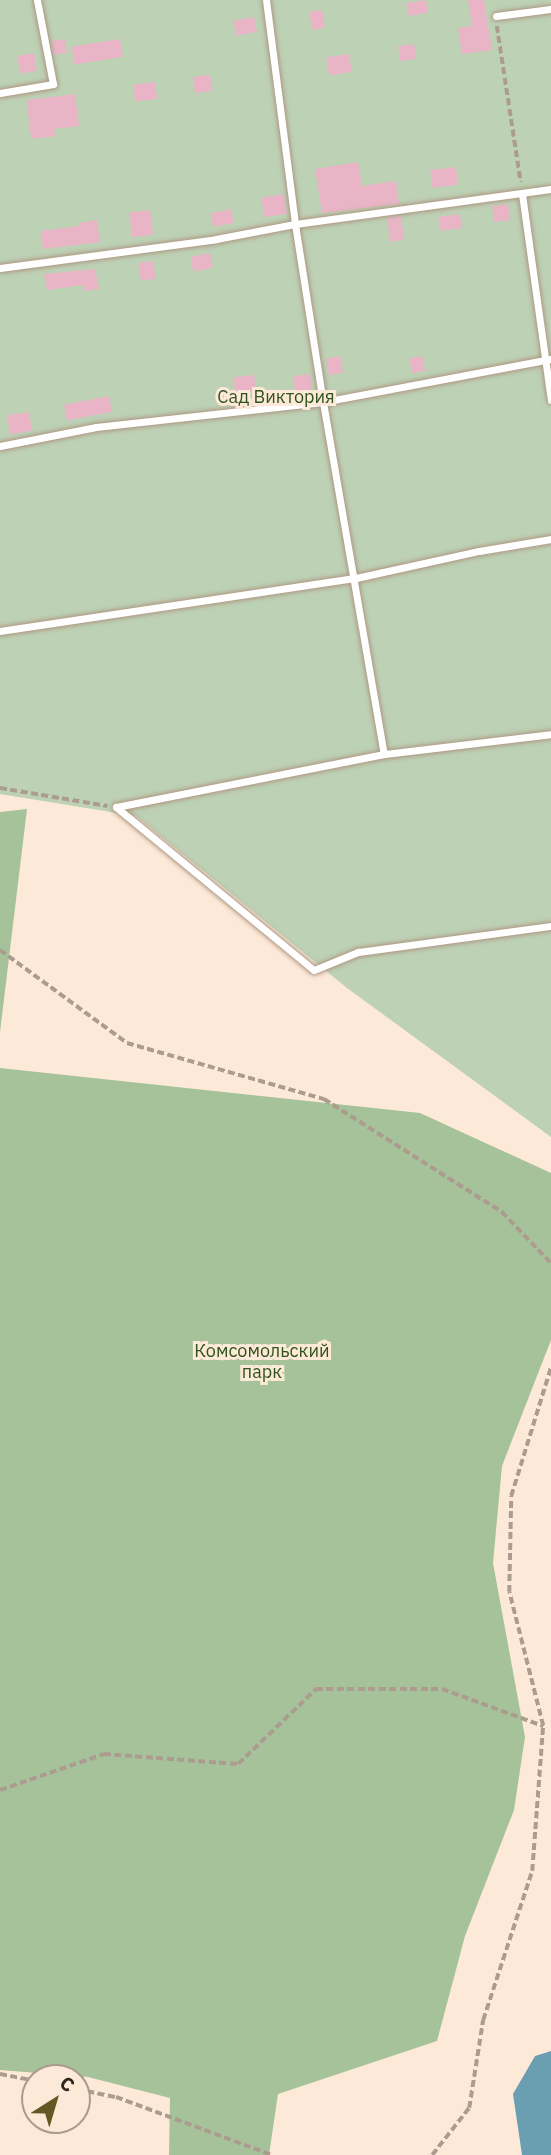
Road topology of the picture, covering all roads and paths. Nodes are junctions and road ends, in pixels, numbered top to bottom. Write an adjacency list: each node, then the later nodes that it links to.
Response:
1 (37, 0): 5 (lane)
2 (266, 0): 8 (lane)
3 (551, 9): 4 (lane)
4 (496, 16): 7 (path)
5 (0, 93)
6 (551, 189): 7 (lane)
7 (522, 194): 8 (lane); 10 (lane)
8 (295, 224): 9 (lane); 12 (lane)
9 (0, 268)
10 (547, 360): 11 (lane); 12 (lane)
11 (551, 400)
12 (323, 402): 13 (lane); 15 (lane)
13 (0, 446)
14 (551, 539): 15 (lane)
15 (356, 578): 16 (lane); 18 (lane)
16 (0, 631)
17 (551, 734): 18 (lane)
18 (384, 754): 20 (lane)
19 (0, 788): 20 (path)
20 (116, 807): 21 (lane)
21 (551, 926)
22 (0, 950): 23 (path)
23 (551, 1263)
24 (551, 1367): 25 (path)
25 (543, 1726): 26 (path); 31 (path)
26 (0, 1790)
27 (0, 2074): 28 (path)
28 (21, 2078)
29 (91, 2092): 30 (path)
30 (272, 2155)
31 (432, 2155)

